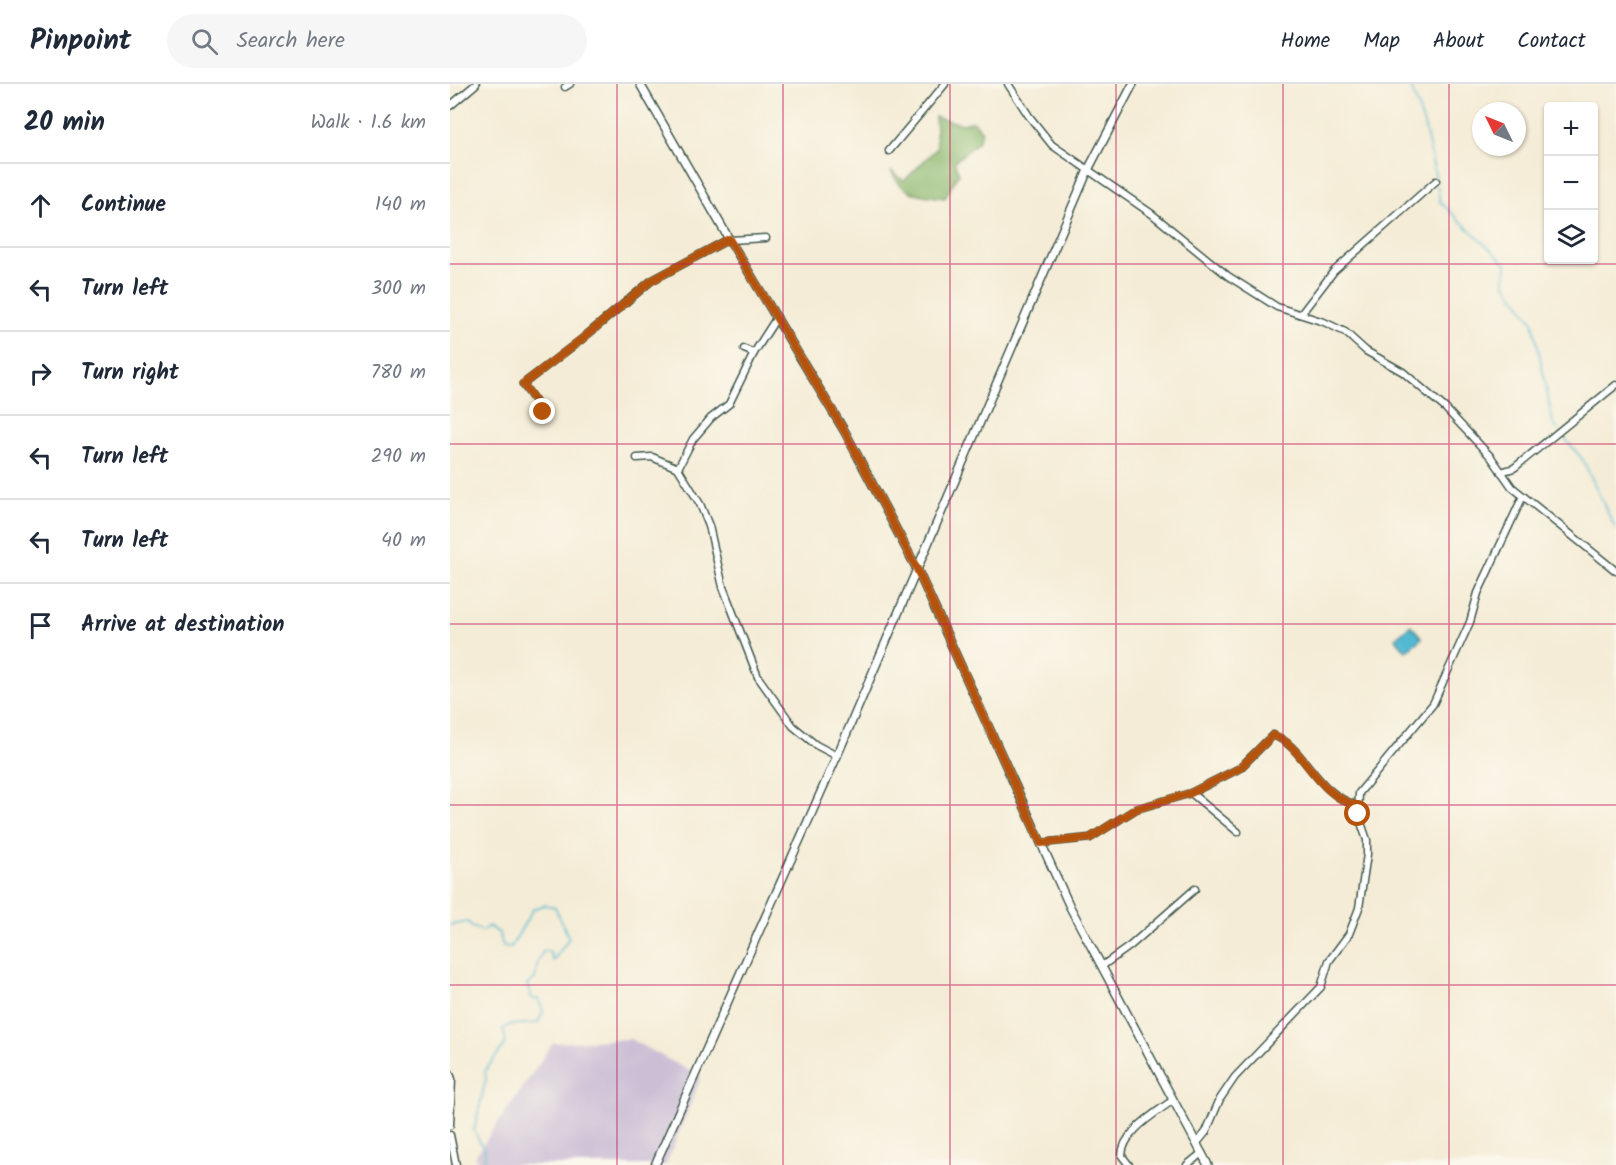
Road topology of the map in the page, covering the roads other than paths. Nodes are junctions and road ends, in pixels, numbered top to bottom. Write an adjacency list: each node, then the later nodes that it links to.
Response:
1 (476, 84): 6 (street)
2 (640, 84): 11 (street)
3 (945, 84): 7 (street)
4 (1008, 84): 8 (street)
5 (1133, 84): 8 (street)
6 (450, 106)
7 (889, 151)
8 (1088, 170): 12 (street); 22 (street)
9 (1436, 181): 12 (street)
10 (766, 238): 11 (street)
11 (729, 240): 13 (street); 17 (street)
12 (1301, 314): 20 (street)
13 (777, 317): 15 (street); 22 (street)
14 (744, 349): 15 (street)
15 (754, 353): 19 (street)
16 (1616, 385): 20 (street)
17 (543, 412)
18 (637, 458): 19 (street)
19 (678, 468): 24 (street)
20 (1501, 472): 21 (street)
21 (1523, 496): 23 (street); 26 (street)
22 (917, 569): 24 (street); 28 (street)
23 (1616, 571)
24 (837, 756): 38 (street)
25 (1191, 793): 26 (street); 27 (street); 28 (street)
26 (1359, 806): 35 (street)
27 (1238, 832)
28 (1041, 843): 30 (street)
29 (1196, 889): 30 (street)
30 (1102, 966): 32 (street)
31 (450, 1074): 33 (street)
32 (1173, 1100): 35 (street); 39 (street)
33 (450, 1125)
34 (450, 1135): 37 (street)
35 (1197, 1143): 36 (street)
36 (1202, 1153): 40 (street); 41 (street)
37 (456, 1165)
38 (656, 1165)
39 (1129, 1165)
40 (1187, 1165)
41 (1208, 1165)

